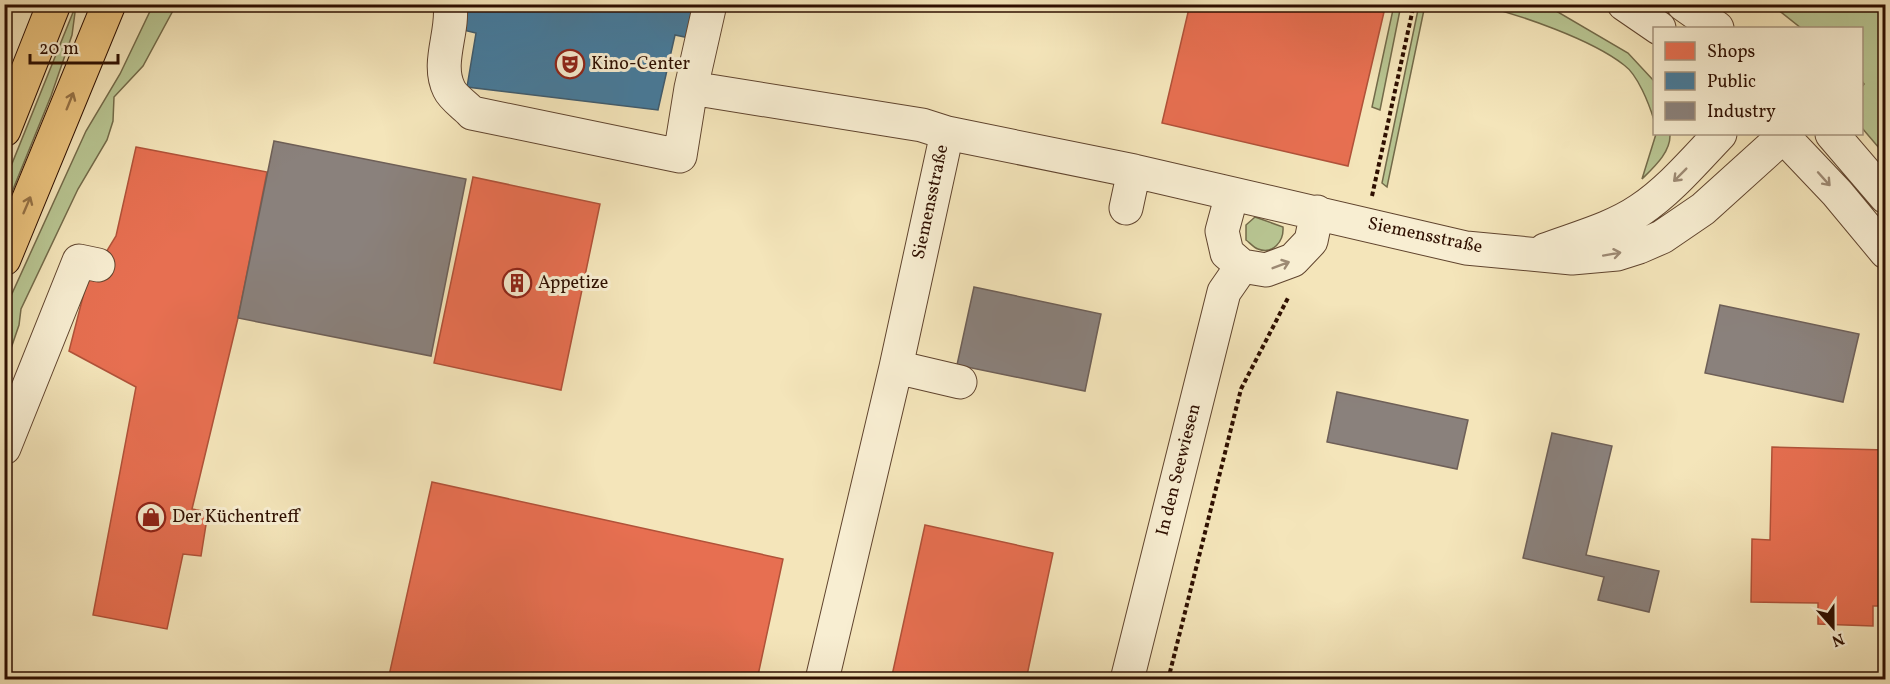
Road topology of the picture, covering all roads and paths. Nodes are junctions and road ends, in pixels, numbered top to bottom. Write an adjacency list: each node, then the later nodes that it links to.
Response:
1 (54, 4): 11 (main road)
2 (109, 4): 25 (main road, one-way to 2)
3 (450, 4): 10 (street)
4 (710, 4): 10 (street)
5 (1414, 4): 22 (path)
6 (1624, 4): 8 (street)
7 (1683, 4): 9 (street)
8 (1658, 27)
9 (1716, 27)
10 (691, 88): 12 (street)
11 (4, 130)
12 (946, 133): 17 (street, Siemensstraße); 29 (street, Siemensstraße)
13 (1719, 135): 24 (street, Siemensstraße, one-way to 24)
14 (1783, 135): 24 (street, Siemensstraße, one-way to 14)
15 (1785, 135): 23 (street, one-way to 23)
16 (1833, 135): 19 (street)
17 (1134, 171): 18 (street, Siemensstraße); 20 (street)
18 (1232, 194): 21 (street, Siemensstraße); 27 (street)
19 (1886, 197)
20 (1126, 208)
21 (1317, 213): 22 (street, Siemensstraße); 27 (street, one-way to 21)
22 (1366, 223): 24 (street, Siemensstraße)
23 (1886, 252)
24 (1533, 255)
25 (4, 259)
26 (98, 265): 31 (street)
27 (1242, 266): 33 (street, In den Seewiesen)
28 (1291, 293): 34 (path)
29 (896, 367): 30 (street); 32 (street, Siemensstraße)
30 (960, 382)
31 (4, 448)
32 (822, 680)
33 (1127, 680)
34 (1168, 680)

